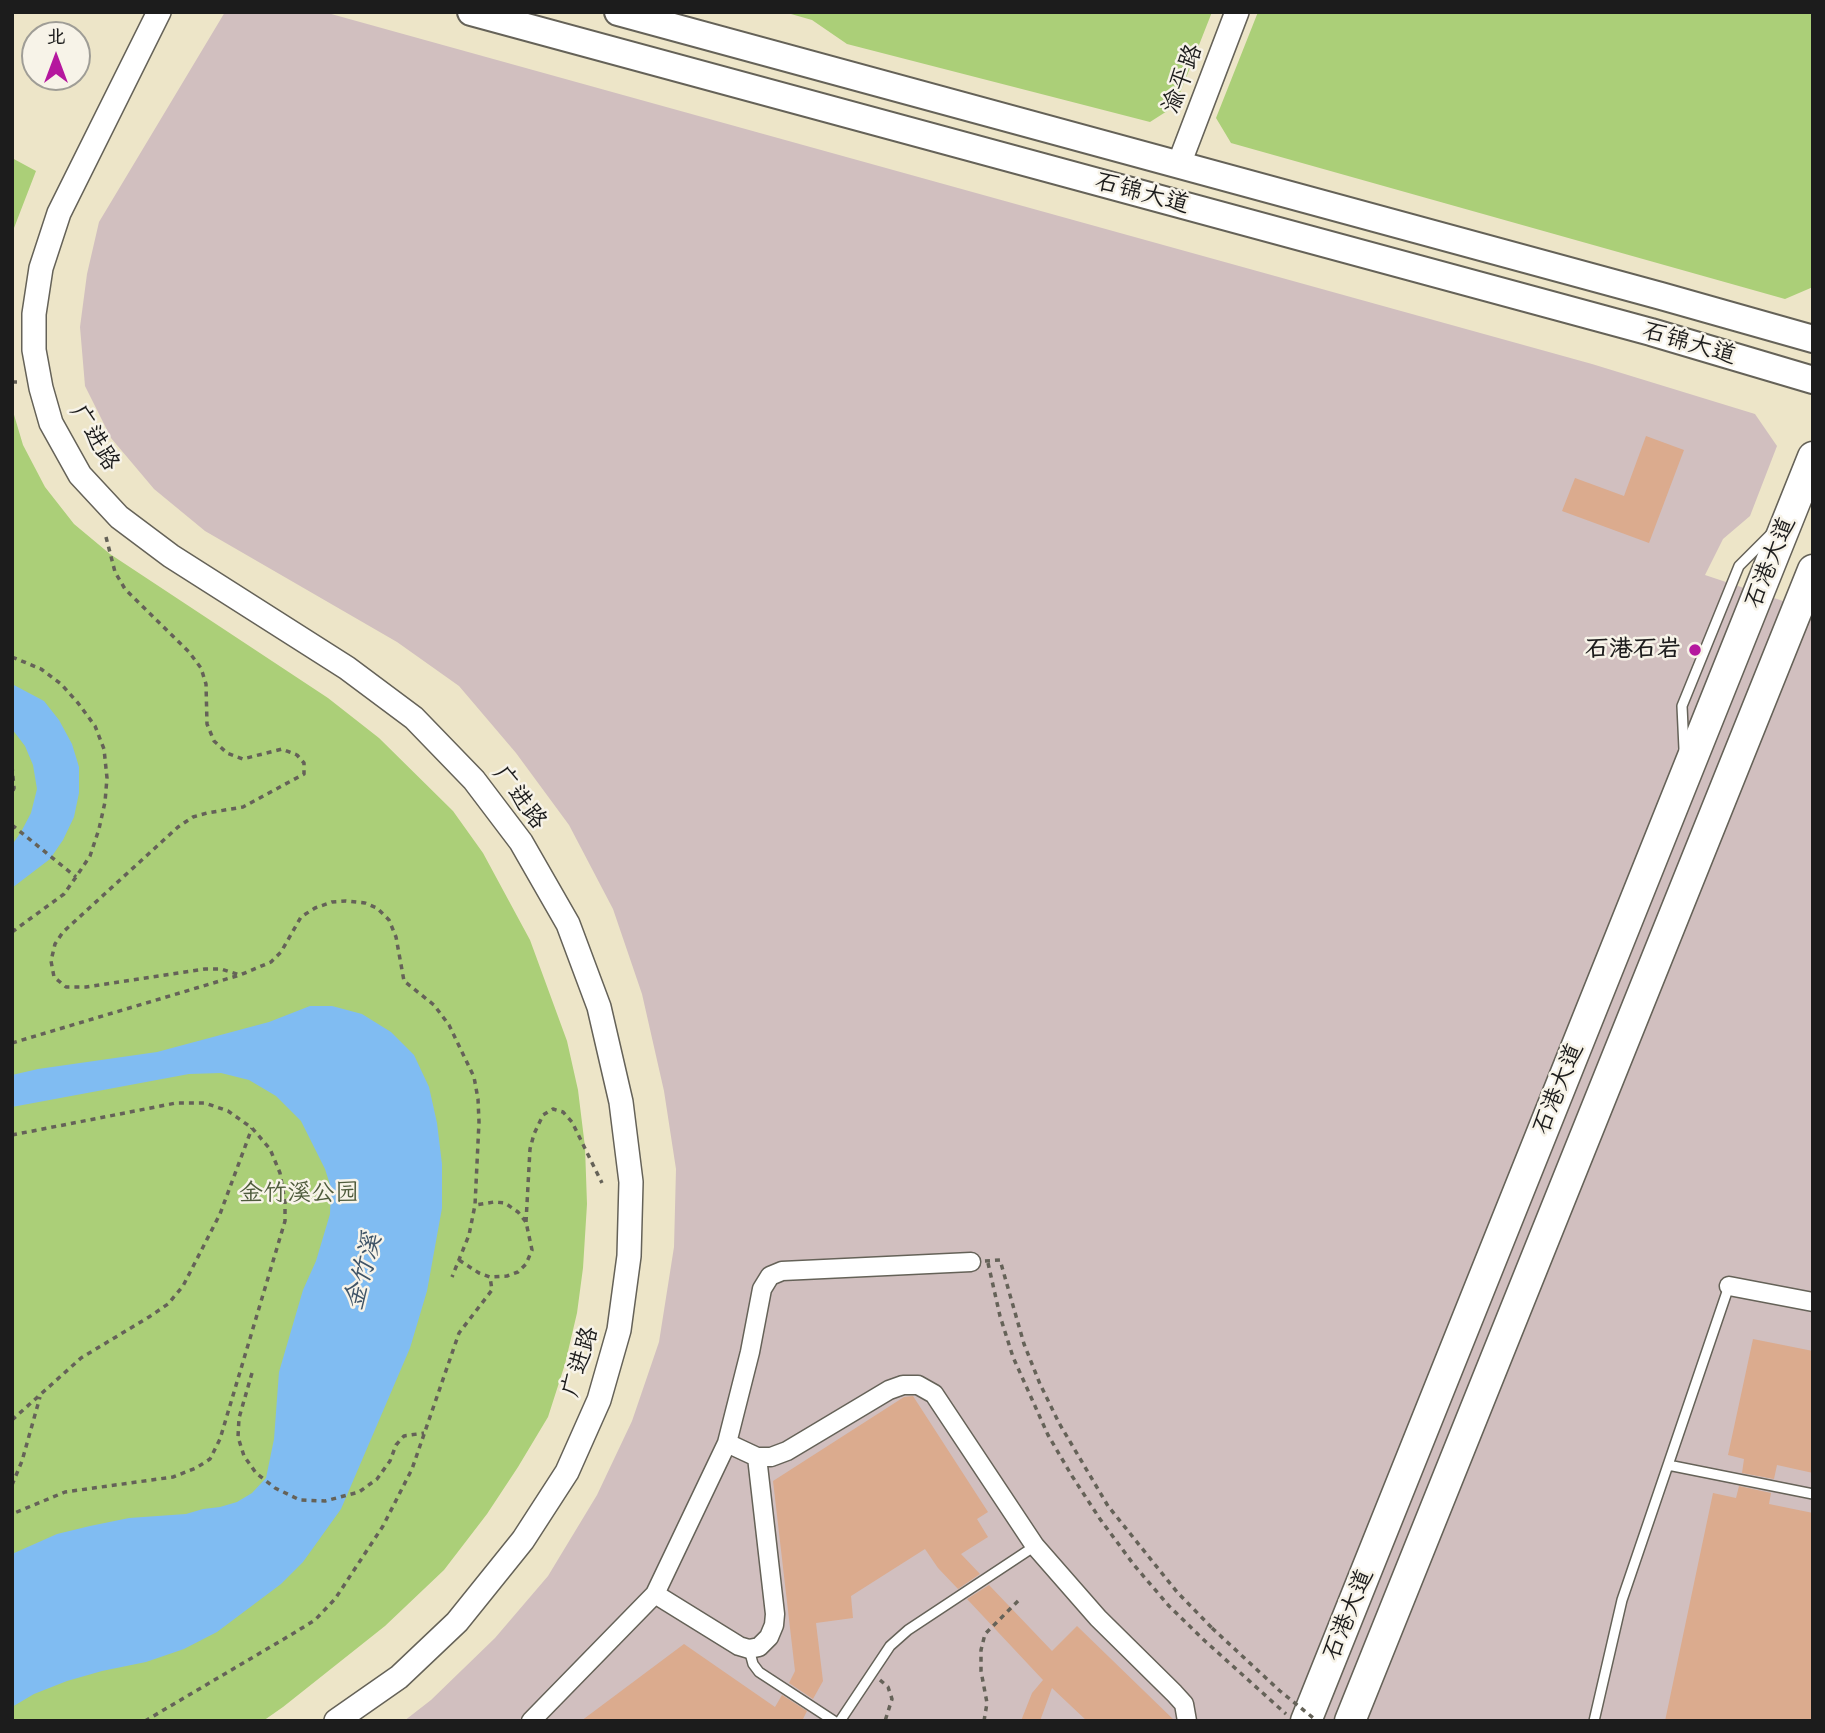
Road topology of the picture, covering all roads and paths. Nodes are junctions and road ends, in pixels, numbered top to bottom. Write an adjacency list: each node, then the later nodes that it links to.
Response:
1 (159, 12): 48 (street, 广进路)
2 (471, 12): 7 (main road, 石锦大道)
3 (618, 12): 5 (main road, 石锦大道)
4 (1237, 12): 5 (street, 渝平路)
5 (1179, 164): 6 (main road, 石锦大道)
6 (1661, 296): 7 (main road); 8 (main road, 石锦大道)
7 (1651, 332): 9 (main road, 石锦大道)
8 (1813, 339)
9 (1813, 380)
10 (1813, 457): 56 (main road, 石港大道)
11 (106, 537): 19 (path)
12 (1813, 570): 58 (main road, 石港大道)
13 (12, 657): 17 (path)
14 (12, 766): 15 (path)
15 (12, 793)
16 (12, 825): 17 (path)
17 (76, 877): 18 (path)
18 (12, 932)
19 (240, 975): 20 (path); 24 (path)
20 (12, 1043)
21 (252, 1128): 22 (path); 33 (path); 41 (path)
22 (12, 1135)
23 (602, 1183): 25 (path)
24 (475, 1205): 25 (path); 26 (path)
25 (526, 1222): 29 (path)
26 (459, 1260): 28 (path); 29 (path)
27 (971, 1262): 36 (street)
28 (452, 1277)
29 (490, 1277): 35 (path)
30 (1729, 1286): 31 (street); 38 (lane)
31 (1813, 1302)
32 (252, 1373): 35 (path)
33 (40, 1395): 34 (path); 39 (path)
34 (12, 1420)
35 (424, 1433): 47 (path)
36 (727, 1443): 37 (street); 43 (street)
37 (757, 1457): 42 (street); 45 (street)
38 (1668, 1465): 40 (lane); 59 (lane)
39 (12, 1485)
40 (1813, 1494)
41 (12, 1514)
42 (1035, 1546): 46 (lane); 54 (street)
43 (655, 1594): 45 (street); 49 (street)
44 (1019, 1600): 53 (path)
45 (749, 1649): 50 (lane)
46 (872, 1673): 51 (lane); 52 (path)
47 (145, 1721)
48 (336, 1721)
49 (531, 1721)
50 (834, 1721)
51 (840, 1721)
52 (885, 1721)
53 (984, 1721)
54 (1187, 1721)
55 (1295, 1721): 57 (path, bridge)
56 (1306, 1721)
57 (1317, 1721)
58 (1350, 1721)
59 (1594, 1721)

